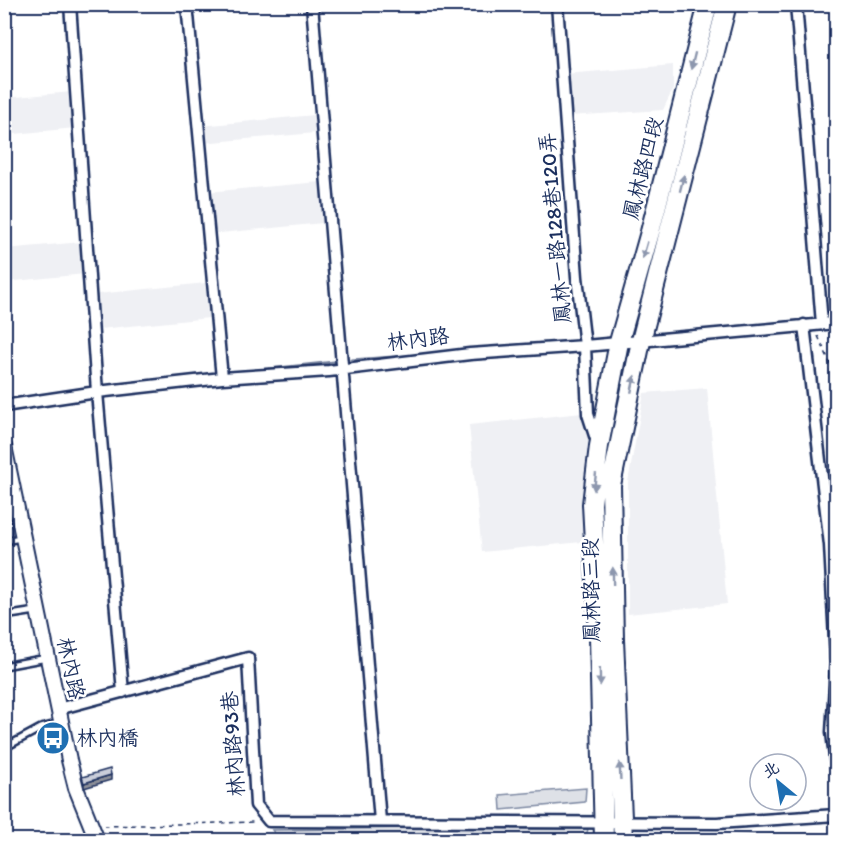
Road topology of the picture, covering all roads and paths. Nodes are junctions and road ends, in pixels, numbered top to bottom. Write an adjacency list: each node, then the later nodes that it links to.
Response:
1 (80, 4): 8 (lane)
2 (187, 4): 15 (street)
3 (312, 4): 14 (street)
4 (556, 4): 13 (street, 鳳林一路128巷120弄)
5 (708, 4): 12 (main road, 鳳林路四段, one-way to 12)
6 (727, 4): 11 (main road, 鳳林路四段, one-way to 6)
7 (796, 4): 10 (street)
8 (70, 5): 16 (street)
9 (837, 323): 10 (street, 林內路)
10 (813, 325): 11 (street, 林內路); 17 (path); 26 (street)
11 (641, 341): 12 (street, 林內路); 39 (main road, 鳳林路三段, one-way to 11)
12 (620, 342): 13 (street, 林內路); 20 (main road, 鳳林路三段)
13 (585, 346): 14 (street, 林內路); 20 (street, 鳳林一路128巷120弄)
14 (343, 369): 15 (street, 林內路); 35 (street)
15 (222, 378): 16 (street, 林內路)
16 (97, 392): 18 (street, 林內路); 29 (street)
17 (837, 404)
18 (4, 406)
19 (4, 446): 21 (street, 林內路)
20 (599, 446): 38 (main road, 鳳林路三段, one-way to 38)
21 (22, 537): 22 (lane); 23 (street, 林內路)
22 (4, 541)
23 (38, 610): 24 (lane); 25 (street, 林內路)
24 (4, 616)
25 (47, 658): 27 (lane); 30 (street, 林內路)
26 (837, 659)
27 (4, 666)
28 (837, 666): 33 (street)
29 (123, 692): 30 (street); 36 (street, 林內路93巷)
30 (58, 709): 31 (street, 林內路)
31 (61, 723): 32 (lane); 37 (street, 林內路)
32 (4, 747)
33 (837, 767)
34 (837, 815): 39 (street)
35 (380, 821): 36 (street); 38 (street)
36 (269, 822): 37 (path)
37 (91, 826): 40 (street)
38 (603, 830): 39 (street)
39 (622, 831)
40 (97, 840)

